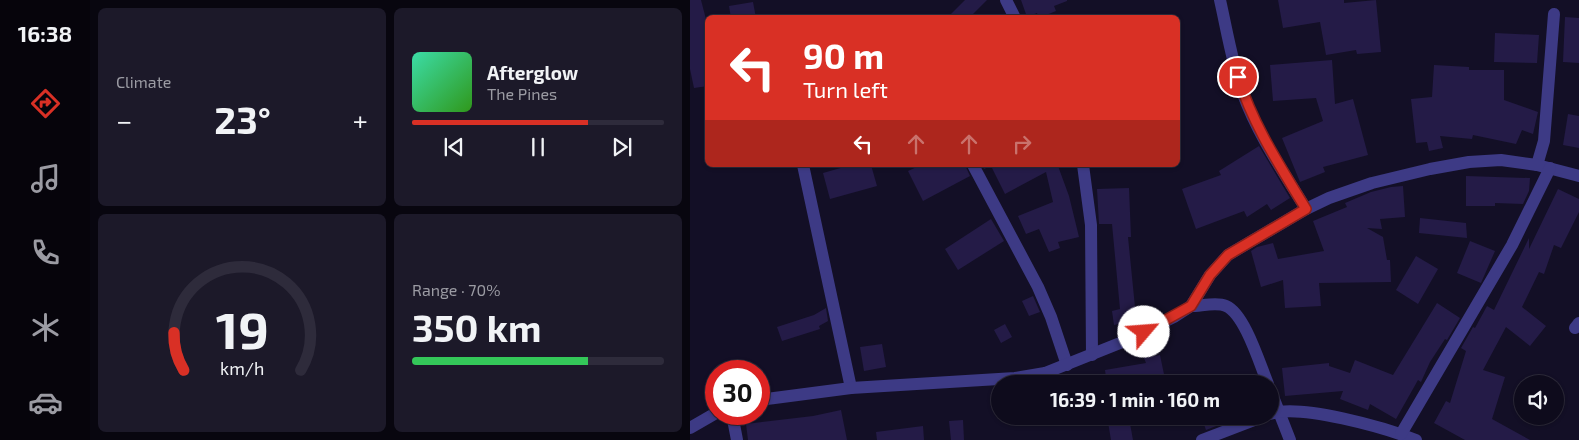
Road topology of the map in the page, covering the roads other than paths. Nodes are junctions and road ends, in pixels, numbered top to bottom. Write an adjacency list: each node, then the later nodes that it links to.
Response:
1 (1006, 0): 4 (street)
2 (1220, 0): 10 (street)
3 (1554, 14): 5 (street)
4 (1014, 15)
5 (1544, 166): 9 (street); 10 (street); 23 (street)
6 (803, 167): 15 (street)
7 (974, 167): 13 (street)
8 (1083, 167): 12 (street)
9 (1579, 176)
10 (1306, 209): 11 (street)
11 (1191, 306): 12 (street); 14 (street)
12 (1092, 355): 13 (street)
13 (1067, 366): 15 (street)
14 (1264, 375)
15 (851, 388): 16 (street)
16 (770, 399)
17 (1279, 413): 23 (street)
18 (705, 419): 22 (street)
19 (1279, 421): 26 (street)
20 (734, 425): 24 (street)
21 (1241, 425): 25 (street)
22 (690, 428)
23 (1402, 434): 27 (street)
24 (737, 440)
25 (1202, 440)
26 (1290, 440)
27 (1416, 440)

